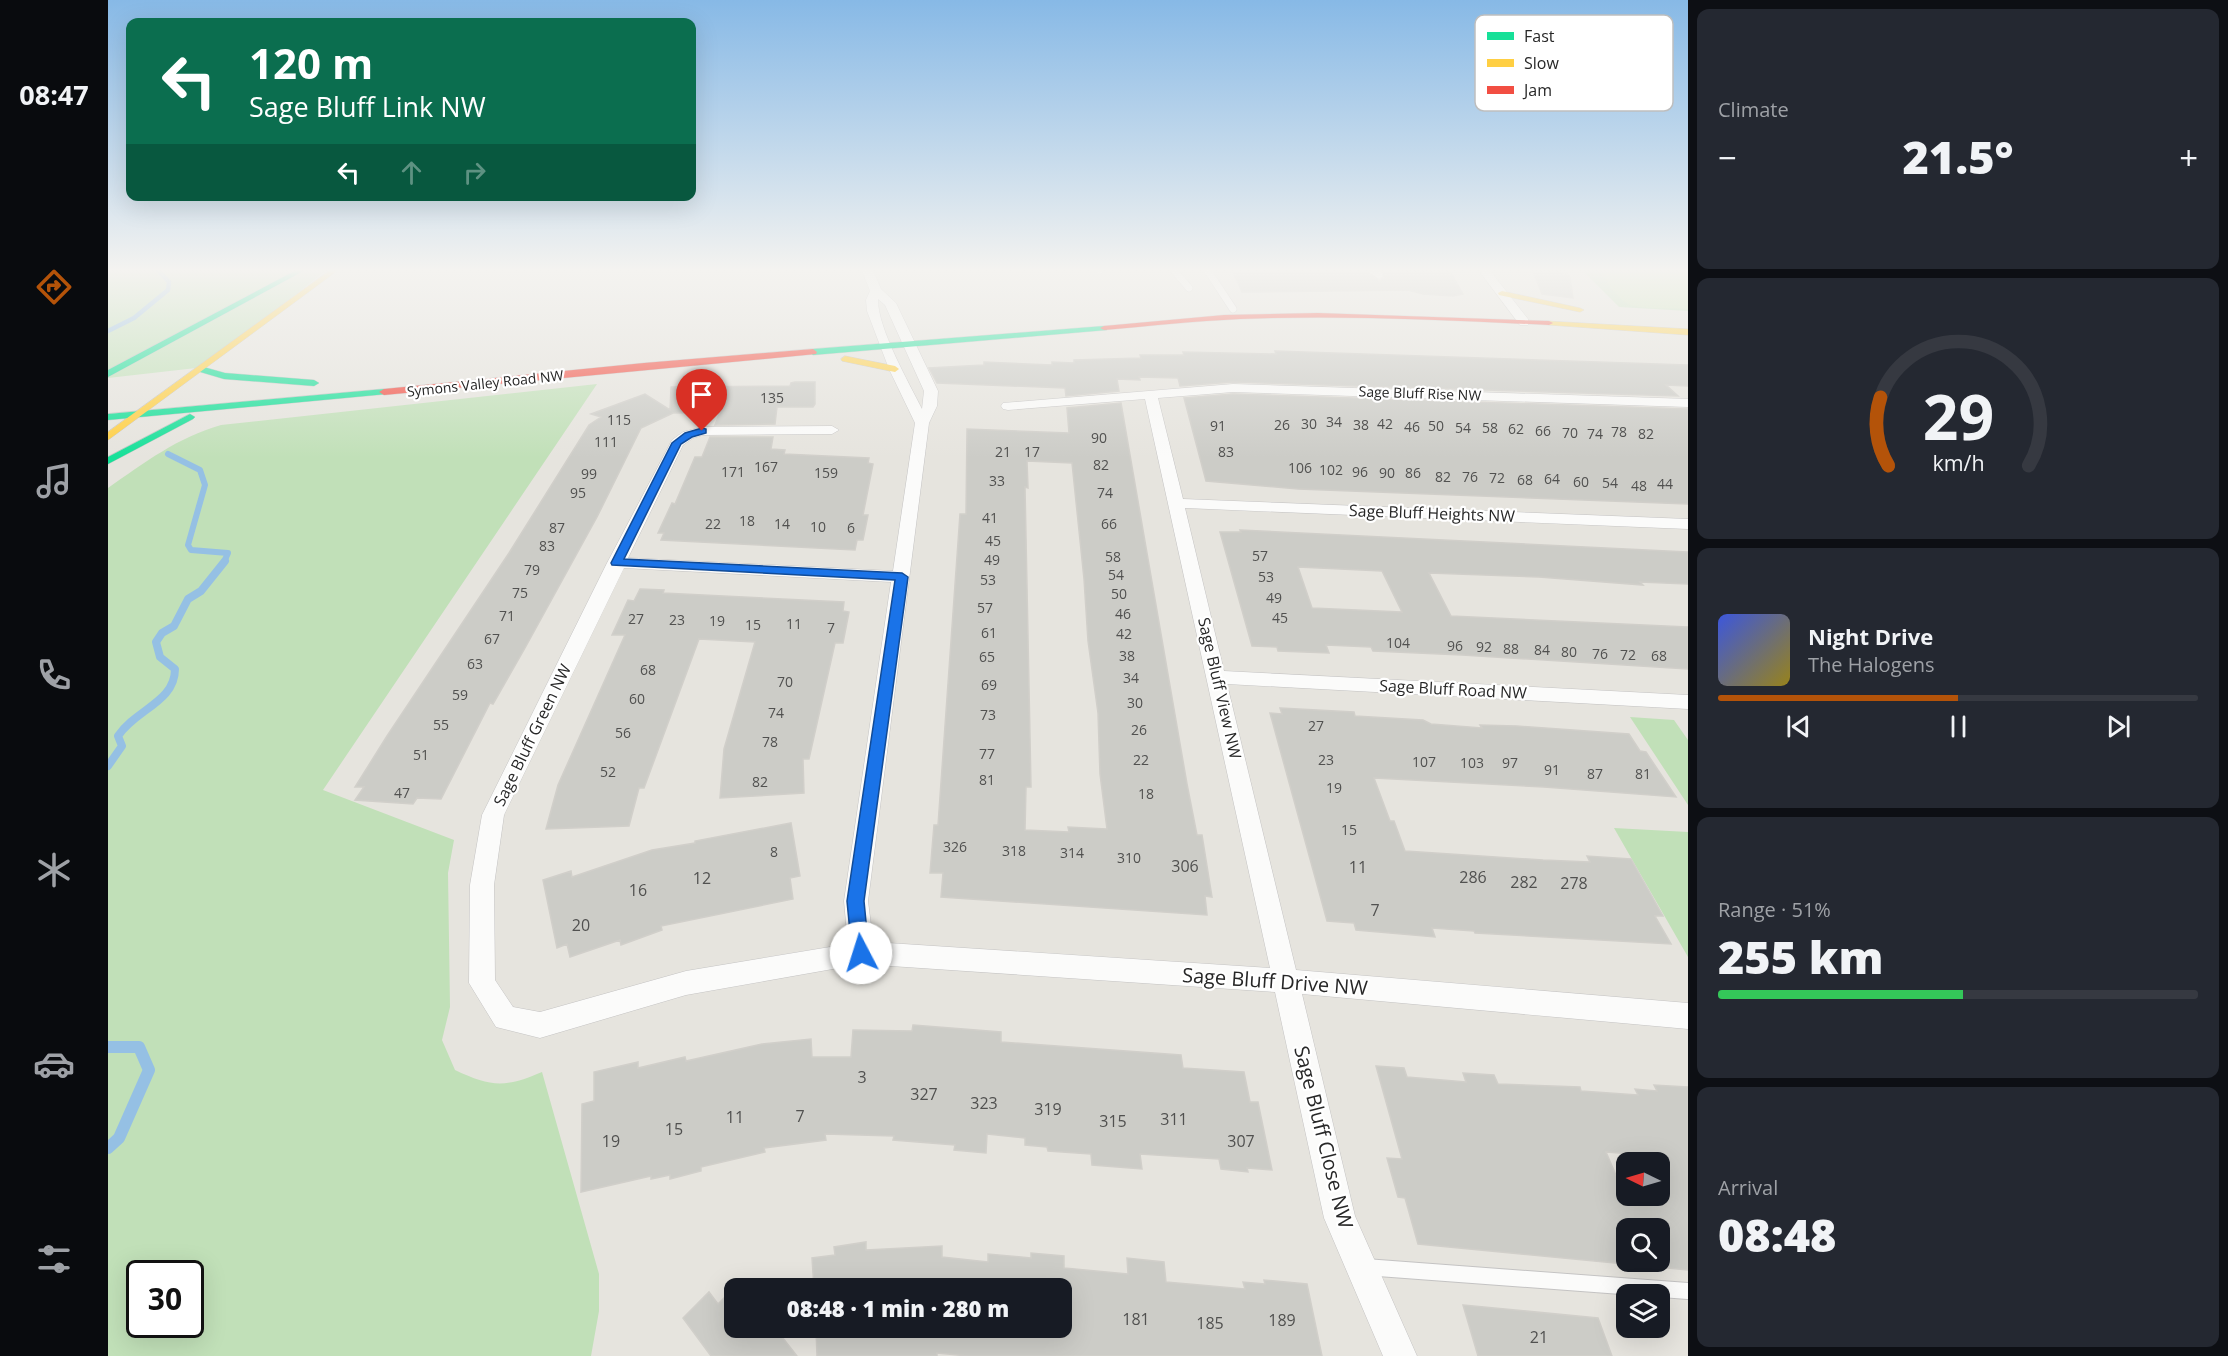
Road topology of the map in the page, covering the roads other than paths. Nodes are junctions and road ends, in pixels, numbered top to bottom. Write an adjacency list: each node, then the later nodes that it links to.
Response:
1 (189, 331): 13 (main road)
2 (252, 331): 11 (main road)
3 (880, 331): 9 (street)
4 (904, 331): 8 (street)
5 (956, 331): 8 (main road, Symons Valley Road NW)
6 (1007, 331): 8 (main road, Symons Valley Road NW)
7 (826, 337): 9 (main road, Symons Valley Road NW)
8 (907, 337): 9 (main road, Symons Valley Road NW); 25 (street)
9 (883, 339): 10 (main road, Symons Valley Road NW); 12 (street)
10 (771, 355): 12 (main road); 22 (main road, Symons Valley Road NW)
11 (200, 369): 14 (main road); 18 (main road)
12 (895, 369): 25 (street)
13 (108, 374)
14 (319, 382): 15 (main road); 19 (main road)
15 (226, 391)
16 (193, 394): 18 (main road)
17 (1151, 395): 20 (street, Sage Bluff Rise NW); 21 (street, Sage Bluff Rise NW); 29 (street, Sage Bluff View NW)
18 (163, 396): 19 (main road)
19 (140, 401): 23 (main road); 23 (main road); 24 (main road)
20 (1688, 403)
21 (1008, 406)
22 (217, 409): 24 (main road, Symons Valley Road NW); 28 (main road)
23 (110, 413): 24 (main road, Symons Valley Road NW)
24 (137, 415): 27 (main road)
25 (922, 423): 32 (street)
26 (832, 430): 31 (street, Sage Bluff Green NW)
27 (108, 437)
28 (108, 461)
29 (1177, 503): 30 (street, Sage Bluff Heights NW); 33 (street, Sage Bluff View NW)
30 (1688, 524)
31 (616, 563): 32 (street); 35 (street, Sage Bluff Green NW)
32 (902, 577): 35 (street)
33 (1218, 677): 34 (street, Sage Bluff Road NW); 36 (street, Sage Bluff View NW)
34 (1688, 702)
35 (861, 953): 36 (street, Sage Bluff Drive NW)
36 (1287, 981): 37 (street, Sage Bluff Drive NW); 38 (street, Sage Bluff Close NW)
37 (1688, 1016)
38 (1362, 1267): 39 (lane); 40 (street, Sage Bluff Close NW)
39 (1688, 1291)
40 (1400, 1356)

